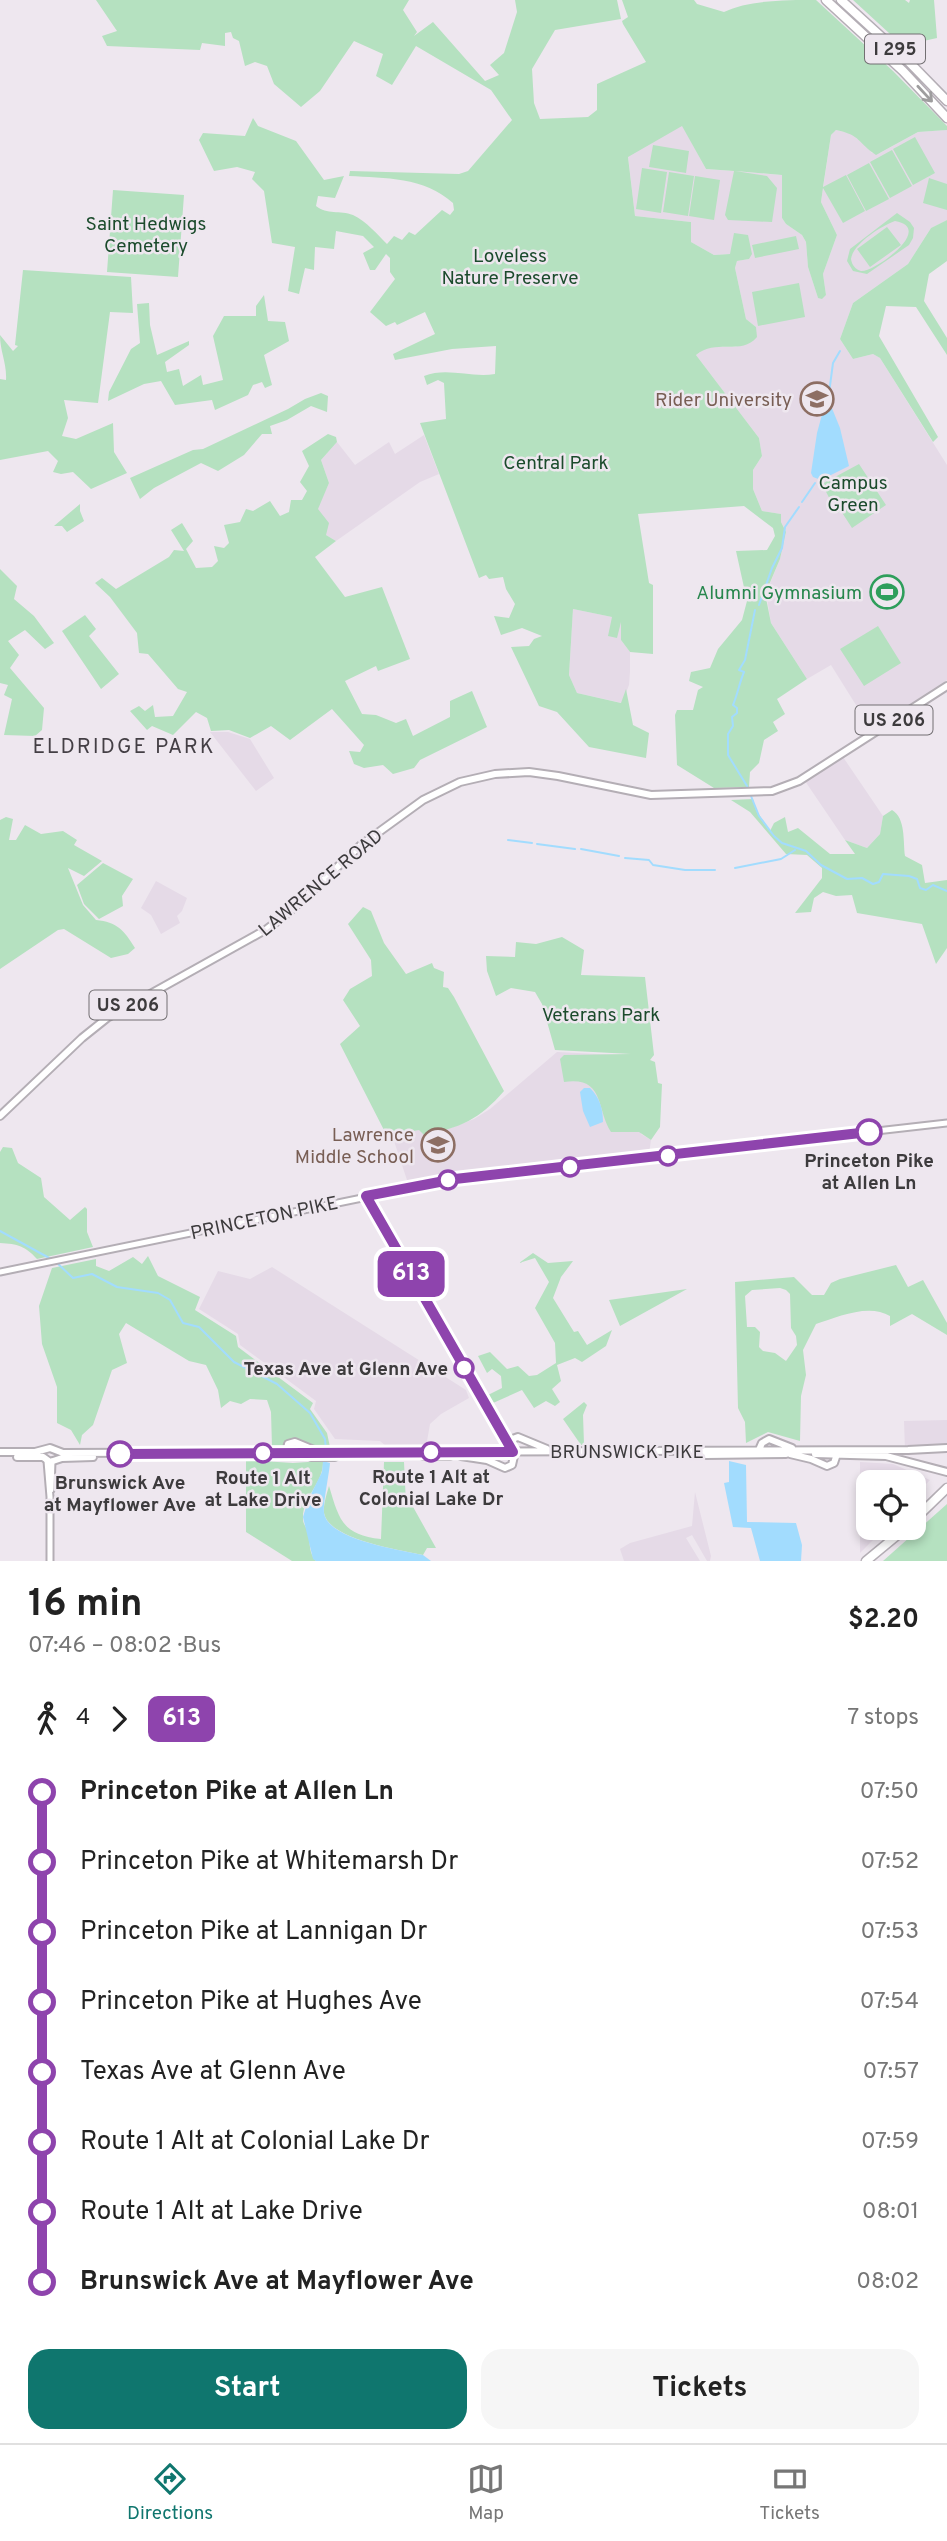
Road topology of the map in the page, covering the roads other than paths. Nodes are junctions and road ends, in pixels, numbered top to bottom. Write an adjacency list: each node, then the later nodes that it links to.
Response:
1 (826, 0): 4 (highway, I 295, one-way to 4)
2 (841, 0): 3 (highway, I 295)
3 (947, 101)
4 (947, 118)
5 (947, 686): 6 (main road, LAWRENCE ROAD / US 206)
6 (0, 1116)
7 (947, 1124): 8 (main road, PRINCETON PIKE)
8 (0, 1272)
9 (507, 1441): 13 (main road)
10 (947, 1448): 11 (main road, BRUNSWICK PIKE)
11 (807, 1450): 17 (main road, BRUNSWICK PIKE); 17 (main road)
12 (56, 1451): 14 (main road, BRUNSWICK PIKE); 23 (main road); 23 (main road, BRUNSWICK PIKE)
13 (563, 1451): 17 (main road, BRUNSWICK PIKE); 20 (main road, BRUNSWICK PIKE)
14 (286, 1453): 16 (main road, BRUNSWICK PIKE); 16 (main road)
15 (0, 1454): 23 (main road, BRUNSWICK PIKE)
16 (323, 1454): 20 (main road, BRUNSWICK PIKE); 23 (main road, BRUNSWICK PIKE)
17 (762, 1454): 18 (main road, BRUNSWICK PIKE); 22 (main road, BRUNSWICK PIKE)
18 (790, 1454): 19 (main road, BRUNSWICK PIKE); 19 (main road)
19 (837, 1454): 24 (main road, BRUNSWICK PIKE)
20 (332, 1455): 21 (main road, BRUNSWICK PIKE)
21 (461, 1456): 22 (main road, BRUNSWICK PIKE); 22 (main road)
22 (514, 1456)
23 (48, 1458): 31 (main road)
24 (947, 1472)
25 (947, 1489): 27 (highway)
26 (947, 1494): 28 (highway)
27 (926, 1511)
28 (926, 1513)
29 (891, 1540): 32 (highway)
30 (896, 1540): 33 (highway)
31 (50, 1561)
32 (866, 1561)
33 (873, 1561)

